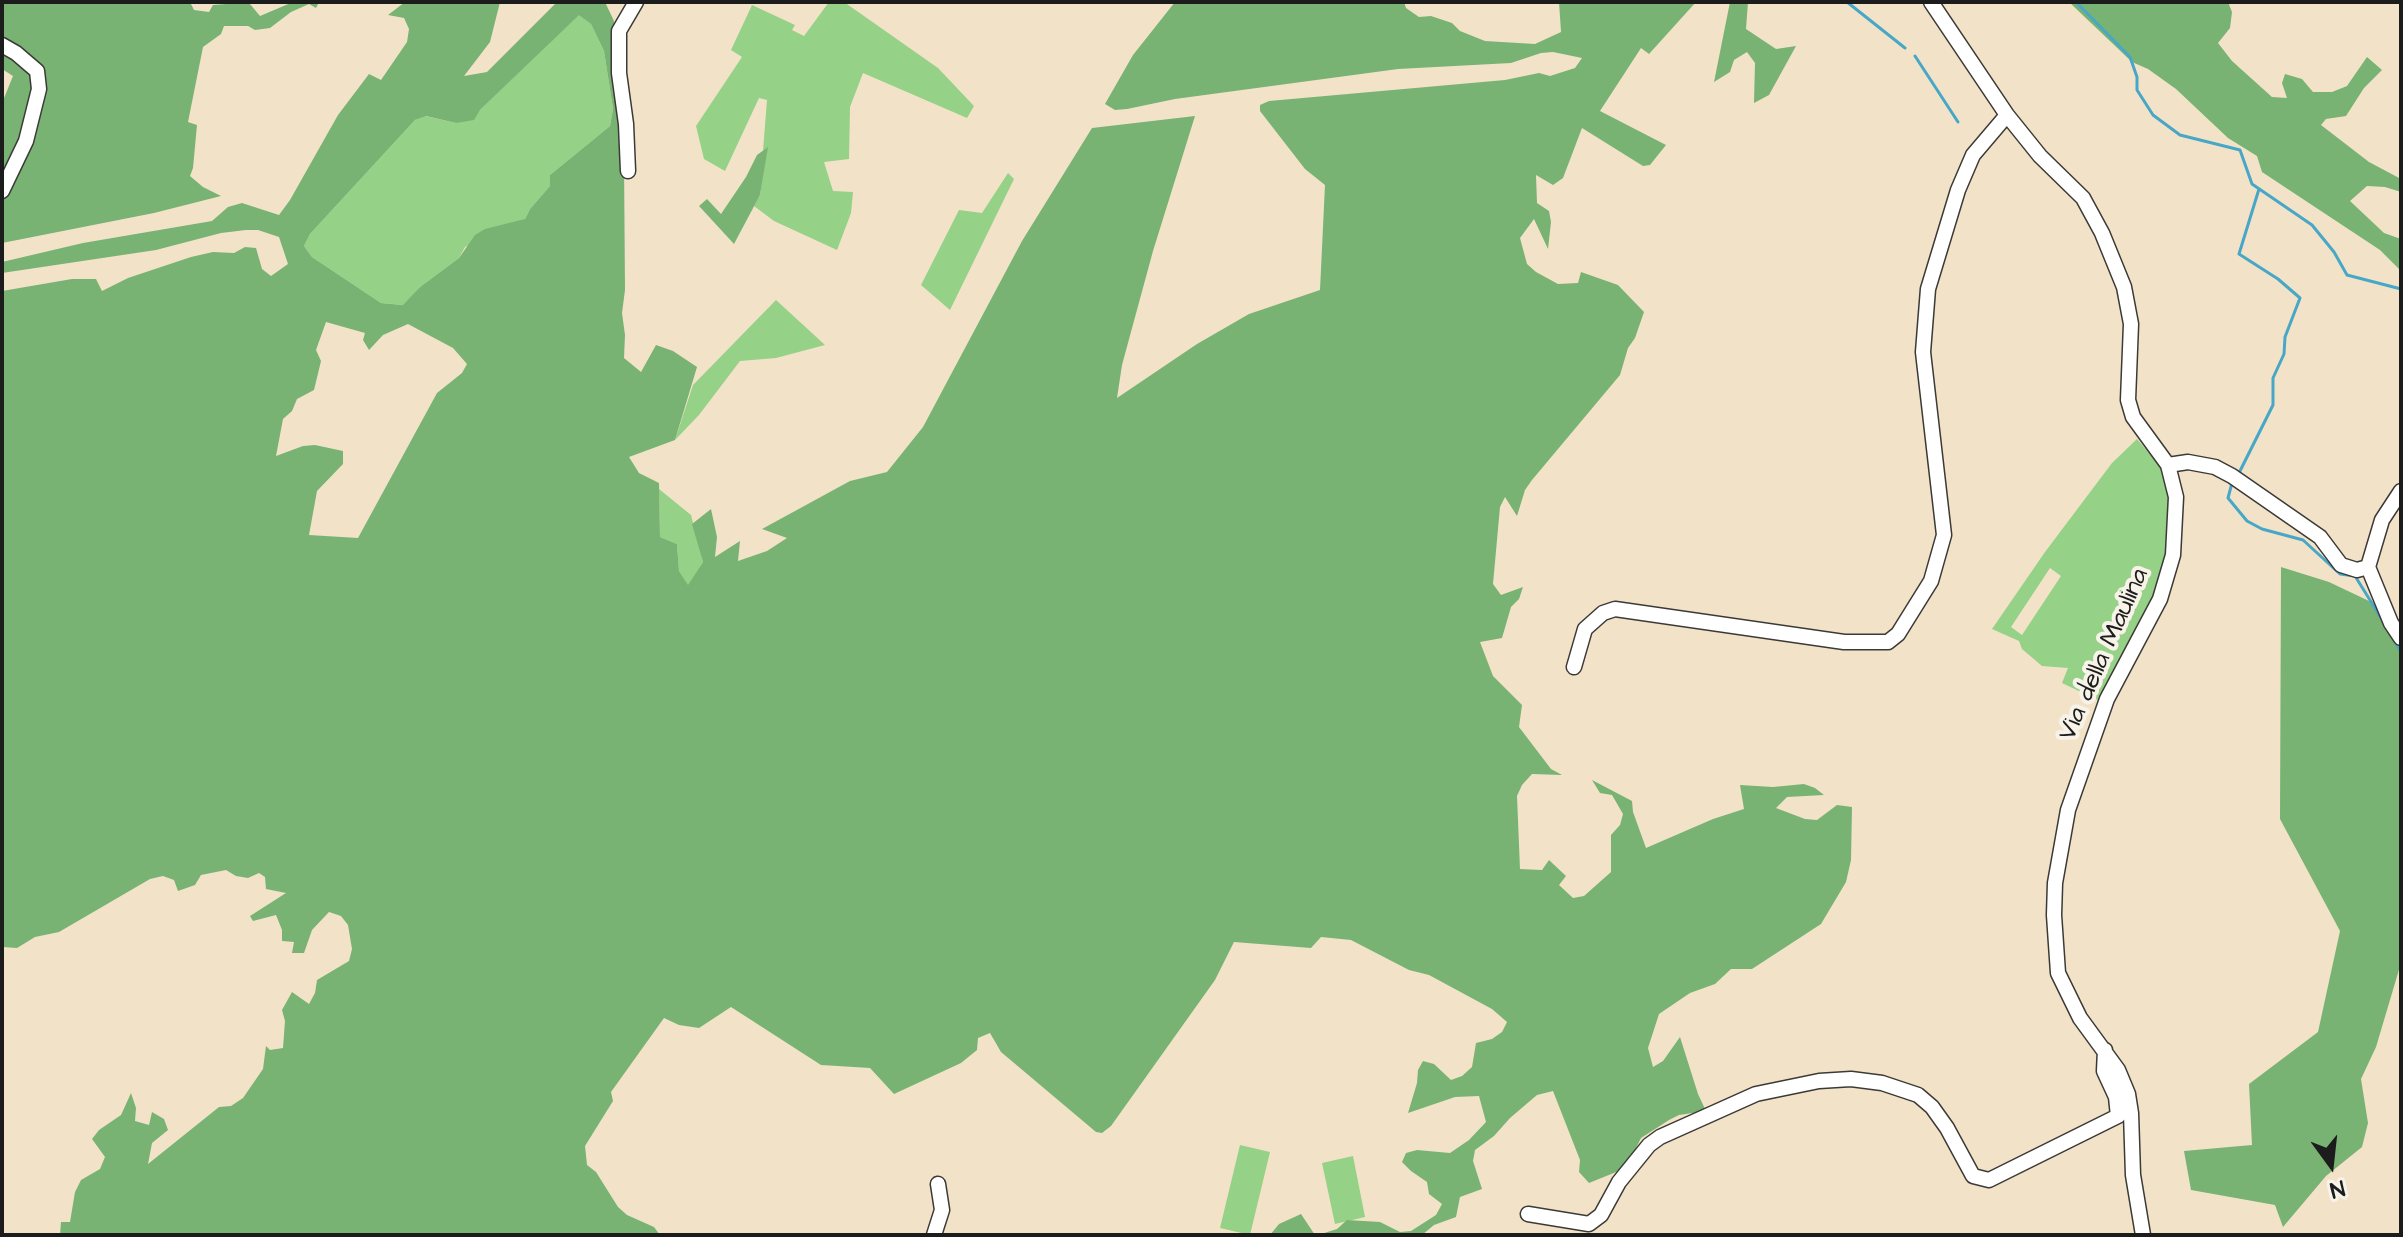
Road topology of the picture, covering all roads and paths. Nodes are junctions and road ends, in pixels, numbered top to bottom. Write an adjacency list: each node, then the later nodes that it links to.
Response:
1 (636, 2): 5 (street)
2 (1931, 2): 4 (street, Via della Maulina)
3 (2, 45): 6 (street)
4 (2007, 115): 7 (street, Via della Maulina); 11 (street)
5 (628, 171)
6 (2, 191)
7 (2168, 465): 9 (street); 12 (street, Via della Maulina)
8 (2401, 491): 9 (street)
9 (2368, 567): 10 (street)
10 (2401, 638)
11 (1574, 667)
12 (2105, 1050): 14 (street); 16 (street, Via della Maulina)
13 (938, 1184): 15 (street)
14 (1528, 1214)
15 (934, 1235)
16 (2143, 1235)

